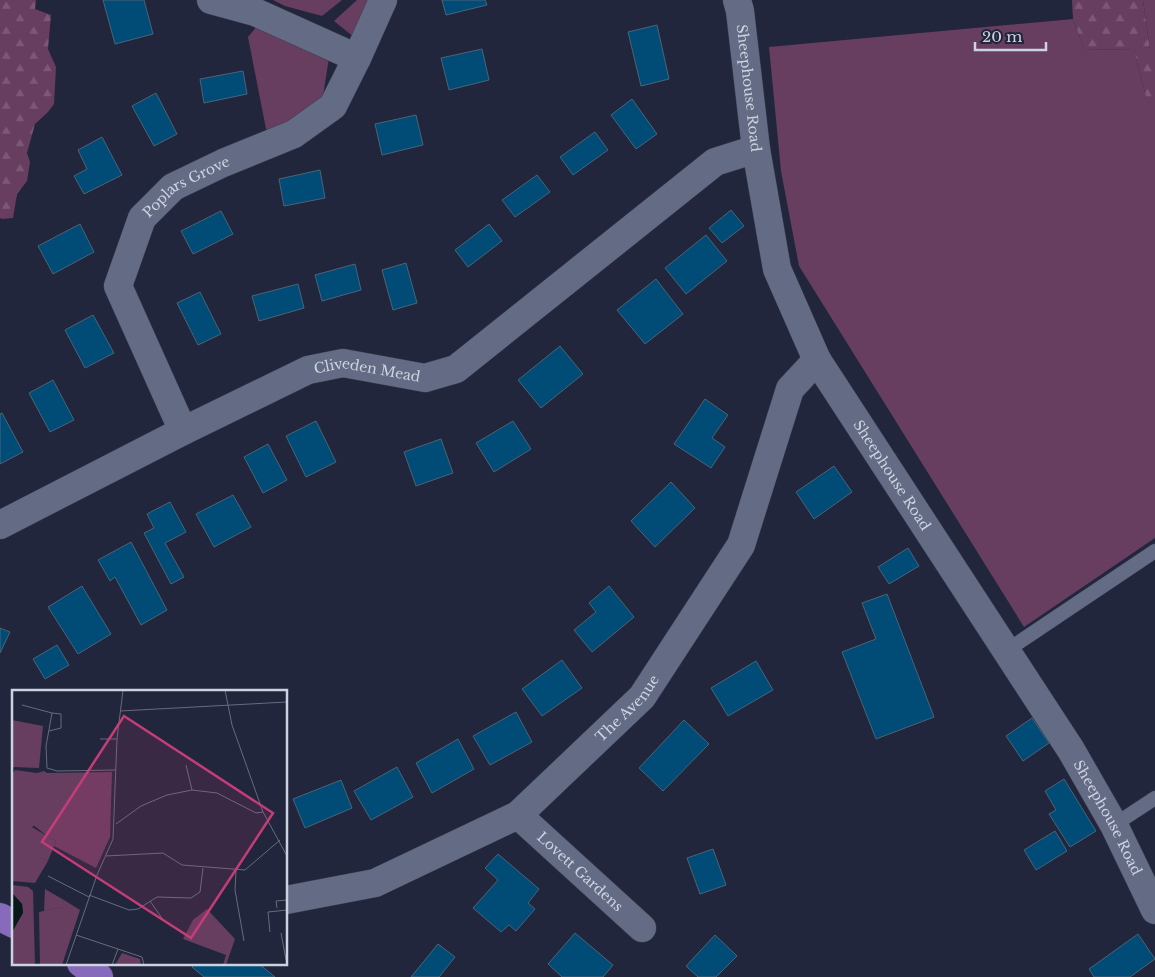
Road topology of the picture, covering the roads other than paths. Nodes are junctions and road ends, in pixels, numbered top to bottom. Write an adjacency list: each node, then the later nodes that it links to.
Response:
1 (211, 0): 4 (street)
2 (383, 0): 4 (street, Poplars Grove)
3 (737, 0): 5 (street, Sheephouse Road)
4 (357, 58): 7 (street, Poplars Grove)
5 (756, 149): 6 (street, Sheephouse Road); 7 (street, Cliveden Mead)
6 (817, 360): 10 (street, Sheephouse Road); 12 (street, The Avenue)
7 (183, 431): 8 (street, Cliveden Mead)
8 (0, 525)
9 (1155, 551): 10 (lane)
10 (1006, 651): 13 (street, Sheephouse Road)
11 (1155, 798): 13 (lane)
12 (518, 815): 14 (street, The Avenue); 18 (street, Lovett Gardens)
13 (1114, 825): 15 (street, Sheephouse Road)
14 (288, 900)
15 (1155, 910)
16 (0, 917): 17 (main road)
17 (12, 923)
18 (642, 928)
19 (82, 964): 20 (main road)
20 (99, 977)

